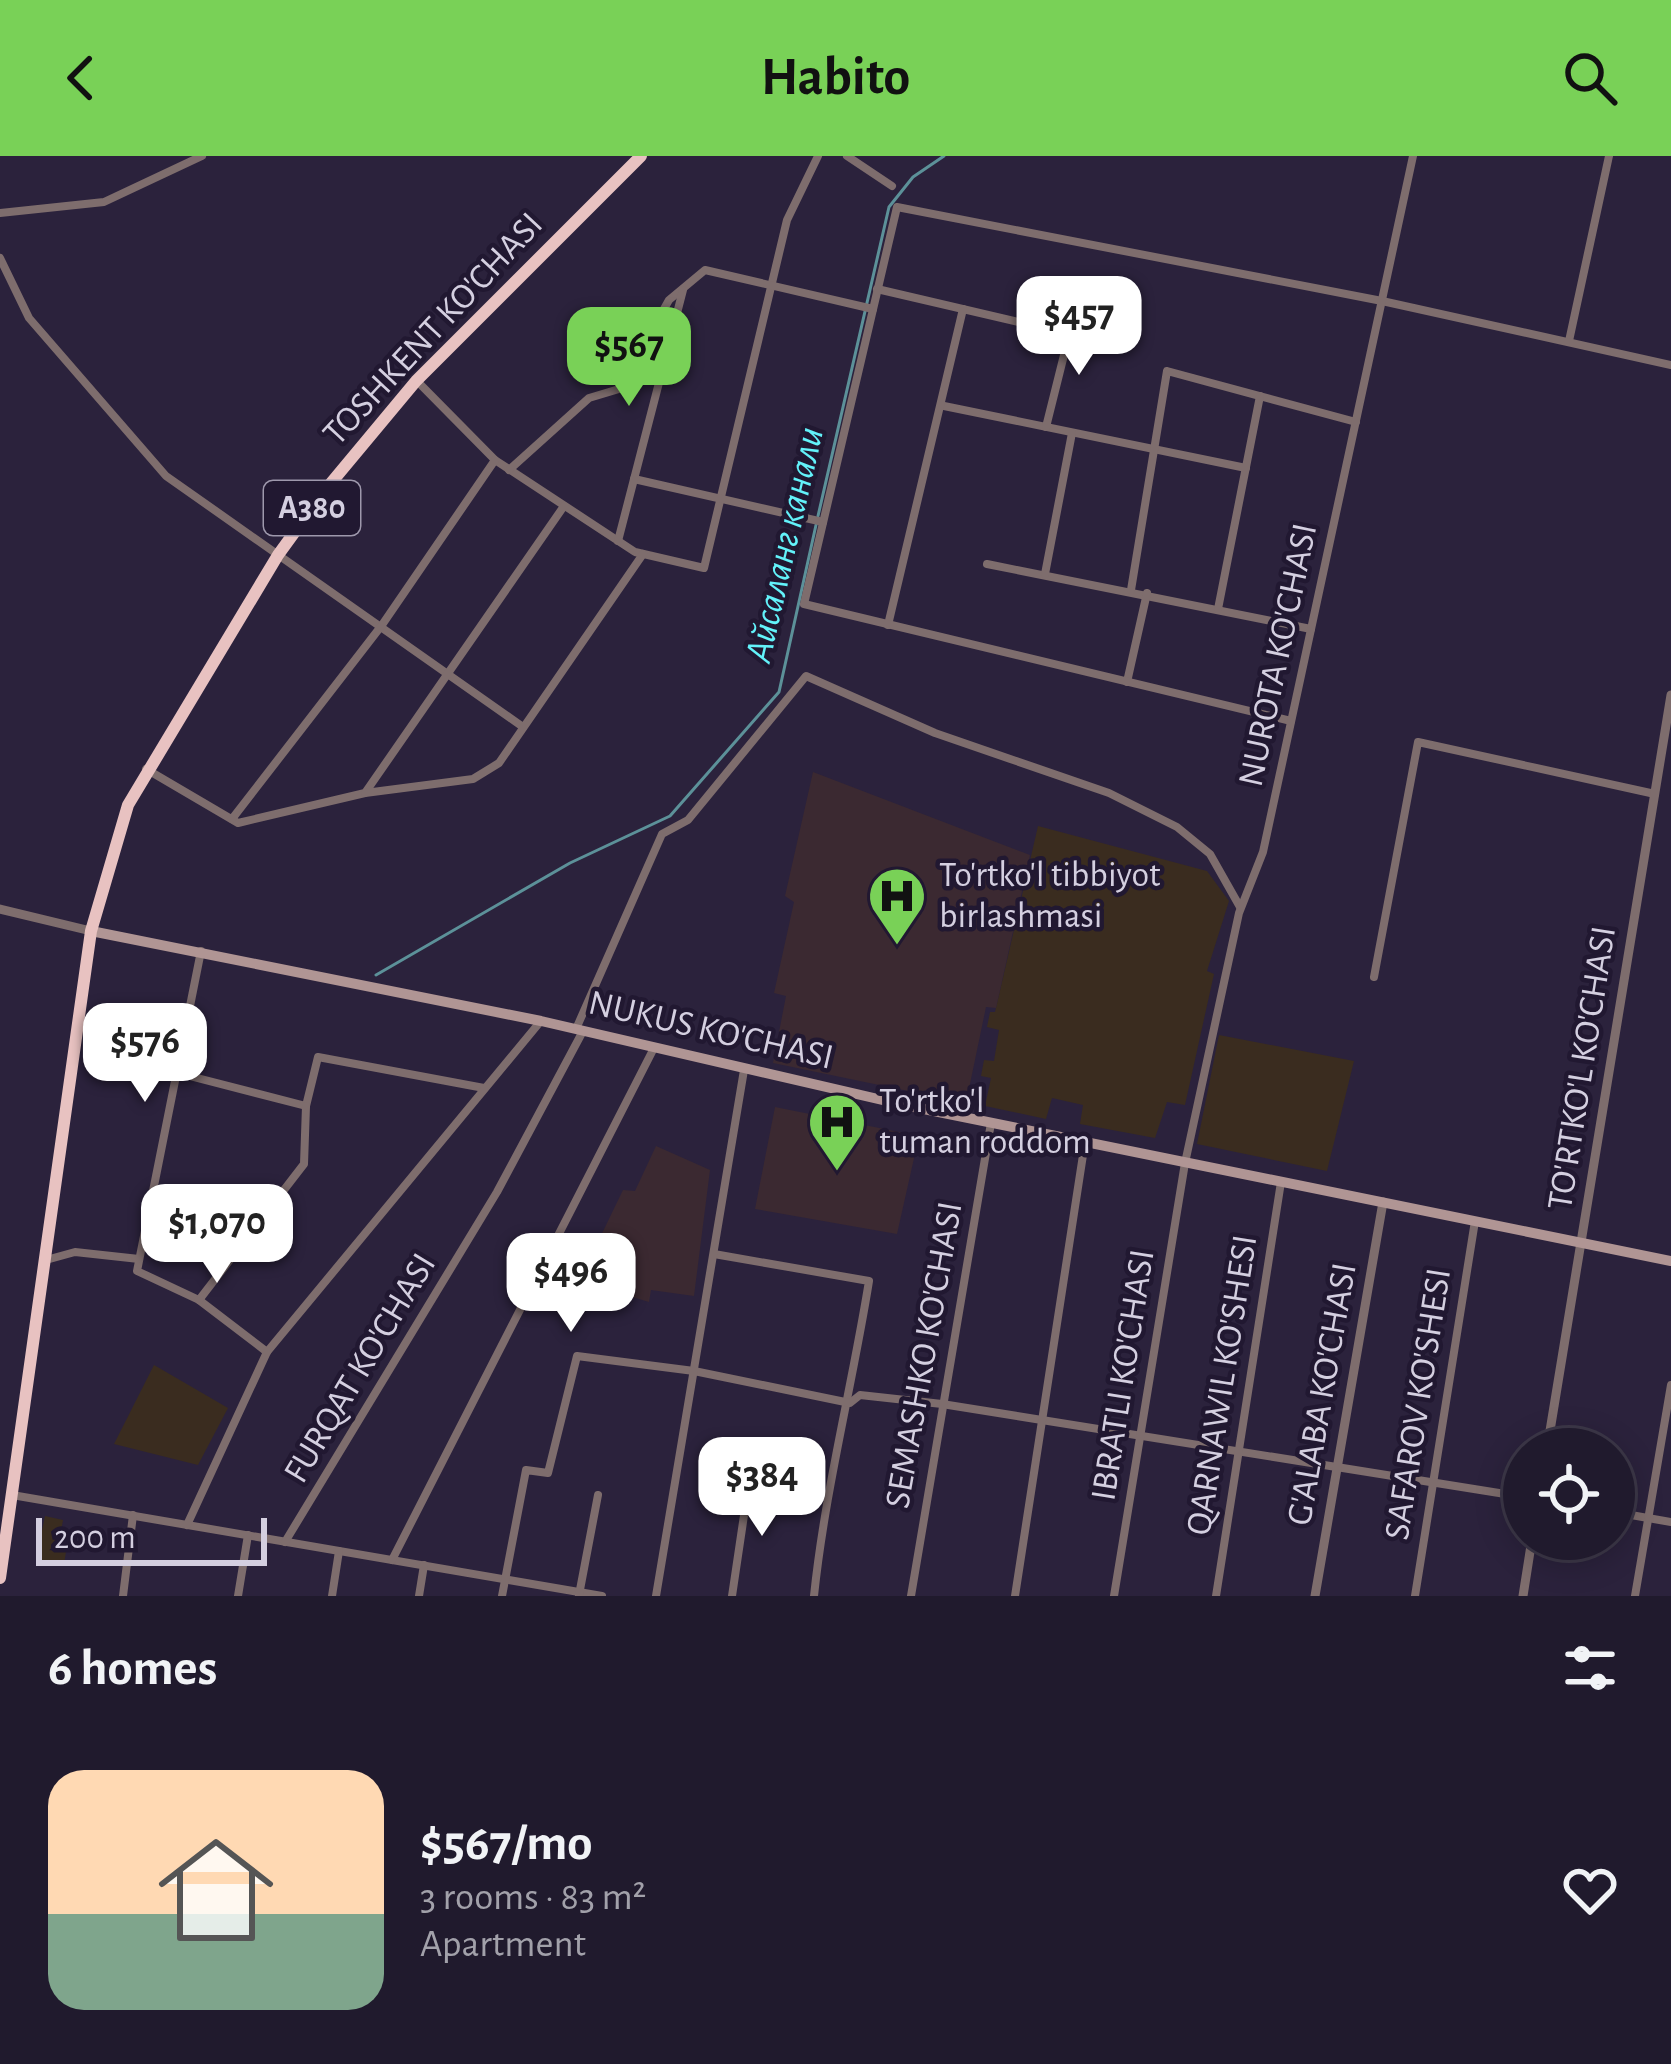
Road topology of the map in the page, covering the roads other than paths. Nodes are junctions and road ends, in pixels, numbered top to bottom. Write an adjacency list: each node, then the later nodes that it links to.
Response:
1 (202, 156): 8 (street)
2 (641, 156): 20 (highway, TOSHKENT KO'CHASI / A380)
3 (818, 156): 10 (street)
4 (847, 156): 7 (street)
5 (1413, 156): 13 (street, NUROTA KO'CHASI)
6 (1609, 156): 17 (street)
7 (892, 186)
8 (0, 214)
9 (0, 258): 36 (street)
10 (770, 285): 11 (street); 14 (street); 31 (street)
11 (683, 288): 29 (street); 30 (street)
12 (877, 290): 13 (street); 14 (street); 15 (street)
13 (1382, 301): 17 (street); 23 (street, NUROTA KO'CHASI)
14 (873, 309): 33 (street)
15 (963, 309): 18 (street); 22 (street)
16 (1090, 320): 18 (street)
17 (1569, 341): 19 (street)
18 (1065, 351): 24 (street)
19 (1671, 365)
20 (416, 381): 27 (street); 36 (highway, TOSHKENT KO'CHASI / A380)
21 (1260, 396): 23 (street); 26 (street); 28 (street)
22 (944, 406): 24 (street); 43 (street)
23 (1356, 422): 44 (street, NUROTA KO'CHASI)
24 (1046, 427): 25 (street)
25 (1072, 433): 26 (street); 38 (street)
26 (1152, 449): 28 (street); 39 (street)
27 (495, 460): 29 (street); 42 (street)
28 (1246, 468): 41 (street)
29 (509, 470): 32 (street)
30 (634, 478): 31 (street); 34 (street)
31 (718, 497): 33 (street); 35 (street)
32 (564, 506): 34 (street); 45 (street)
33 (823, 522): 43 (street)
34 (618, 541): 35 (street)
35 (643, 554): 49 (street)
36 (278, 555): 42 (street); 50 (highway, TOSHKENT KO'CHASI / A380)
37 (987, 564): 38 (street)
38 (1045, 574): 39 (street)
39 (1131, 590): 40 (street)
40 (1147, 593): 41 (street); 46 (street)
41 (1218, 609): 44 (street)
42 (382, 625): 45 (street); 53 (street)
43 (888, 625): 46 (street)
44 (1311, 629): 48 (street, NUROTA KO'CHASI)
45 (452, 674): 49 (street); 51 (street)
46 (1127, 682): 48 (street)
47 (1671, 695): 52 (street, TO'RTKO'L KO'CHASI)
48 (1292, 721): 54 (street, NUROTA KO'CHASI)
49 (523, 728): 51 (street)
50 (146, 770): 53 (street); 56 (highway, TOSHKENT KO'CHASI / A380)
51 (364, 794): 53 (street)
52 (1655, 794): 58 (street); 72 (street, TO'RTKO'L KO'CHASI)
53 (232, 819)
54 (1241, 908): 60 (street, FURQAT KO'CHASI); 68 (street, NUROTA KO'CHASI)
55 (0, 909): 56 (street)
56 (91, 931): 57 (main road, NUKUS KO'CHASI); 75 (highway, TOSHKENT KO'CHASI / A380)
57 (201, 950): 59 (main road, NUKUS KO'CHASI); 63 (street)
58 (1374, 977)
59 (541, 1021): 60 (main road, NUKUS KO'CHASI); 64 (street)
60 (579, 1030): 61 (main road, NUKUS KO'CHASI); 99 (street, FURQAT KO'CHASI)
61 (654, 1048): 62 (main road, NUKUS KO'CHASI); 101 (street)
62 (745, 1070): 66 (main road, NUKUS KO'CHASI); 73 (street)
63 (174, 1072): 65 (street); 74 (street)
64 (485, 1088): 65 (street); 78 (street)
65 (306, 1106): 77 (street)
66 (991, 1123): 67 (main road, NUKUS KO'CHASI); 82 (street, SEMASHKO KO'CHASI)
67 (1085, 1142): 68 (main road, NUKUS KO'CHASI); 83 (street)
68 (1185, 1163): 69 (main road, NUKUS KO'CHASI); 85 (street, IBRATLI KO'CHASI)
69 (1281, 1182): 70 (main road, NUKUS KO'CHASI); 86 (street, QARNAWIL KO'SHESI)
70 (1383, 1202): 71 (main road, NUKUS KO'CHASI); 87 (street, G'ALABA KO'CHASI)
71 (1475, 1221): 72 (main road, NUKUS KO'CHASI); 89 (street, SAFAROV KO'SHESI)
72 (1580, 1242): 76 (main road, NUKUS KO'CHASI); 84 (street, TO'RTKO'L KO'CHASI)
73 (713, 1254): 79 (street); 81 (street)
74 (140, 1259): 75 (street); 77 (street)
75 (45, 1261): 91 (highway, TOSHKENT KO'CHASI / A380)
76 (1671, 1261)
77 (199, 1300): 78 (street)
78 (267, 1352): 97 (street)
79 (694, 1372): 81 (street); 105 (street); 113 (street)
80 (1671, 1384): 95 (street)
81 (850, 1403): 82 (street); 115 (street)
82 (942, 1404): 83 (street); 116 (street, SEMASHKO KO'CHASI)
83 (1042, 1420): 85 (street); 117 (street)
84 (1550, 1428)
85 (1139, 1436): 86 (street); 118 (street, IBRATLI KO'CHASI)
86 (1240, 1452): 87 (street); 119 (street, QARNAWIL KO'SHESI)
87 (1335, 1468): 89 (street); 120 (street, G'ALABA KO'CHASI)
88 (750, 1475): 114 (street)
89 (1431, 1484): 90 (street); 121 (street, SAFAROV KO'SHESI)
90 (1503, 1494)
91 (12, 1495): 93 (street); 104 (highway, TOSHKENT KO'CHASI / A380)
92 (598, 1495): 106 (street)
93 (133, 1515): 97 (street); 107 (street)
94 (1635, 1516): 95 (street)
95 (1648, 1518): 96 (street); 123 (street)
96 (1671, 1522)
97 (187, 1525): 98 (street)
98 (248, 1535): 99 (street); 108 (street)
99 (286, 1542): 100 (street)
100 (339, 1551): 101 (street); 109 (street)
101 (392, 1560): 103 (street)
102 (1529, 1560): 122 (street)
103 (424, 1565): 105 (street); 110 (street)
104 (0, 1578)
105 (505, 1580): 106 (street); 111 (street)
106 (579, 1594): 112 (street)
107 (123, 1596)
108 (238, 1596)
109 (332, 1596)
110 (418, 1596)
111 (502, 1596)
112 (602, 1596)
113 (656, 1596)
114 (732, 1596)
115 (814, 1596)
116 (911, 1596)
117 (1015, 1596)
118 (1114, 1596)
119 (1216, 1596)
120 (1315, 1596)
121 (1415, 1596)
122 (1523, 1596)
123 (1634, 1596)

